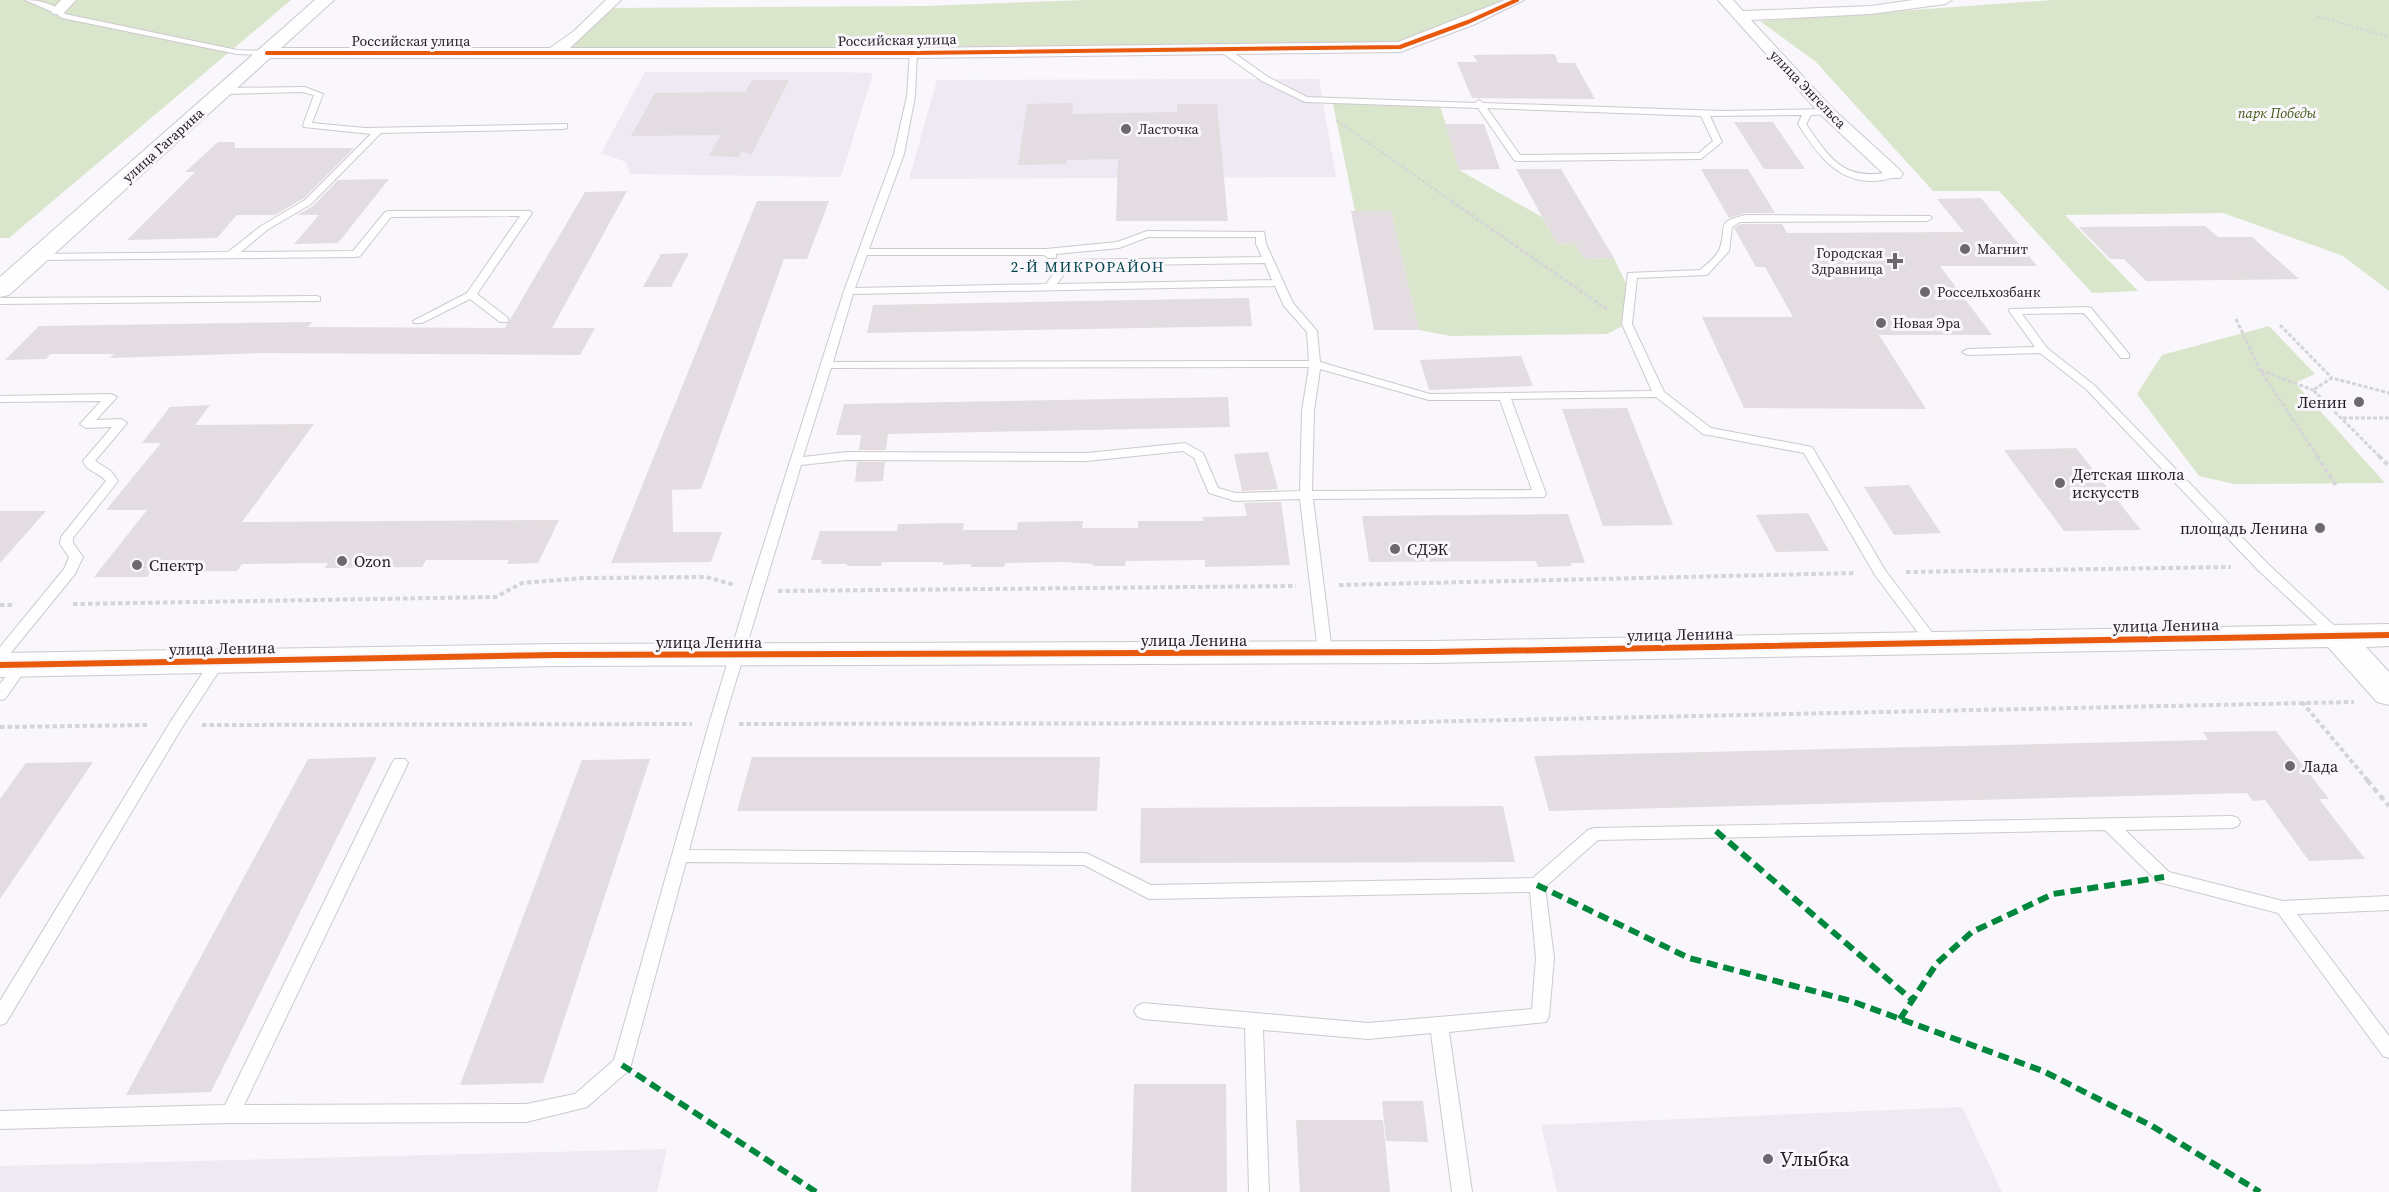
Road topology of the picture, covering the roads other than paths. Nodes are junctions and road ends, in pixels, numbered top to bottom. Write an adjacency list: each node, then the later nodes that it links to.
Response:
1 (29, 0): 8 (lane)
2 (69, 0): 8 (street)
3 (325, 0): 11 (street, улица Гагарина)
4 (614, 0): 12 (street)
5 (1517, 0): 10 (street, Российская улица)
6 (1725, 0): 9 (street, улица Энгельса)
7 (1945, 0): 9 (street)
8 (58, 11): 11 (lane)
9 (1740, 16): 17 (street, улица Энгельса)
10 (1224, 50): 13 (street, Российская улица); 15 (lane)
11 (267, 53): 12 (street, Российская улица); 14 (street, улица Гагарина)
12 (554, 53): 13 (street, Российская улица)
13 (913, 53): 23 (lane)
14 (224, 91): 20 (lane); 26 (street, улица Гагарина)
15 (1479, 103): 18 (lane); 18 (lane)
16 (1808, 112): 17 (lane); 18 (lane); 21 (lane)
17 (1827, 112): 21 (street, улица Энгельса)
18 (1704, 113)
19 (564, 126): 20 (lane)
20 (380, 130): 25 (lane)
21 (1894, 174)
22 (1928, 218): 43 (lane)
23 (863, 252): 24 (lane); 32 (lane)
24 (1046, 252): 27 (lane); 28 (lane)
25 (231, 255): 26 (lane); 33 (lane)
26 (37, 257): 31 (street, улица Гагарина)
27 (1269, 260): 28 (lane); 29 (lane)
28 (1067, 263): 30 (lane)
29 (1279, 283): 30 (lane); 41 (lane)
30 (1049, 287): 32 (lane)
31 (0, 290)
32 (849, 291): 42 (lane)
33 (471, 295): 36 (lane); 37 (lane)
34 (316, 299): 35 (lane)
35 (0, 301)
36 (504, 320)
37 (418, 321)
38 (2043, 350): 39 (lane); 40 (lane); 48 (lane)
39 (1968, 352)
40 (2125, 356)
41 (1315, 364): 42 (lane); 44 (lane); 47 (lane)
42 (826, 365): 46 (lane)
43 (1659, 394): 44 (lane); 50 (lane)
44 (1504, 395): 47 (lane)
45 (0, 399): 54 (lane)
46 (796, 462): 47 (lane); 52 (lane)
47 (1306, 495): 51 (lane)
48 (2336, 635): 49 (street, улица Ленина); 50 (street, улица Ленина); 55 (street)
49 (2389, 635)
50 (1933, 643): 51 (street, улица Ленина)
51 (1325, 652): 52 (street, улица Ленина)
52 (739, 656): 53 (street, улица Ленина); 60 (lane)
53 (218, 661): 54 (street, улица Ленина); 65 (lane)
54 (7, 663): 56 (lane)
55 (2389, 693)
56 (0, 695)
57 (400, 763): 69 (lane)
58 (2232, 822): 59 (lane)
59 (2109, 824): 61 (lane); 63 (lane)
60 (679, 856): 61 (lane); 69 (lane)
61 (1537, 885): 67 (lane)
62 (2389, 903): 63 (lane)
63 (2283, 908): 68 (lane)
64 (1143, 1011): 66 (lane)
65 (0, 1017)
66 (1254, 1021): 67 (lane); 71 (lane)
67 (1439, 1025): 72 (lane)
68 (2389, 1050)
69 (230, 1114): 70 (lane)
70 (0, 1120)
71 (1258, 1192)
72 (1462, 1192)

